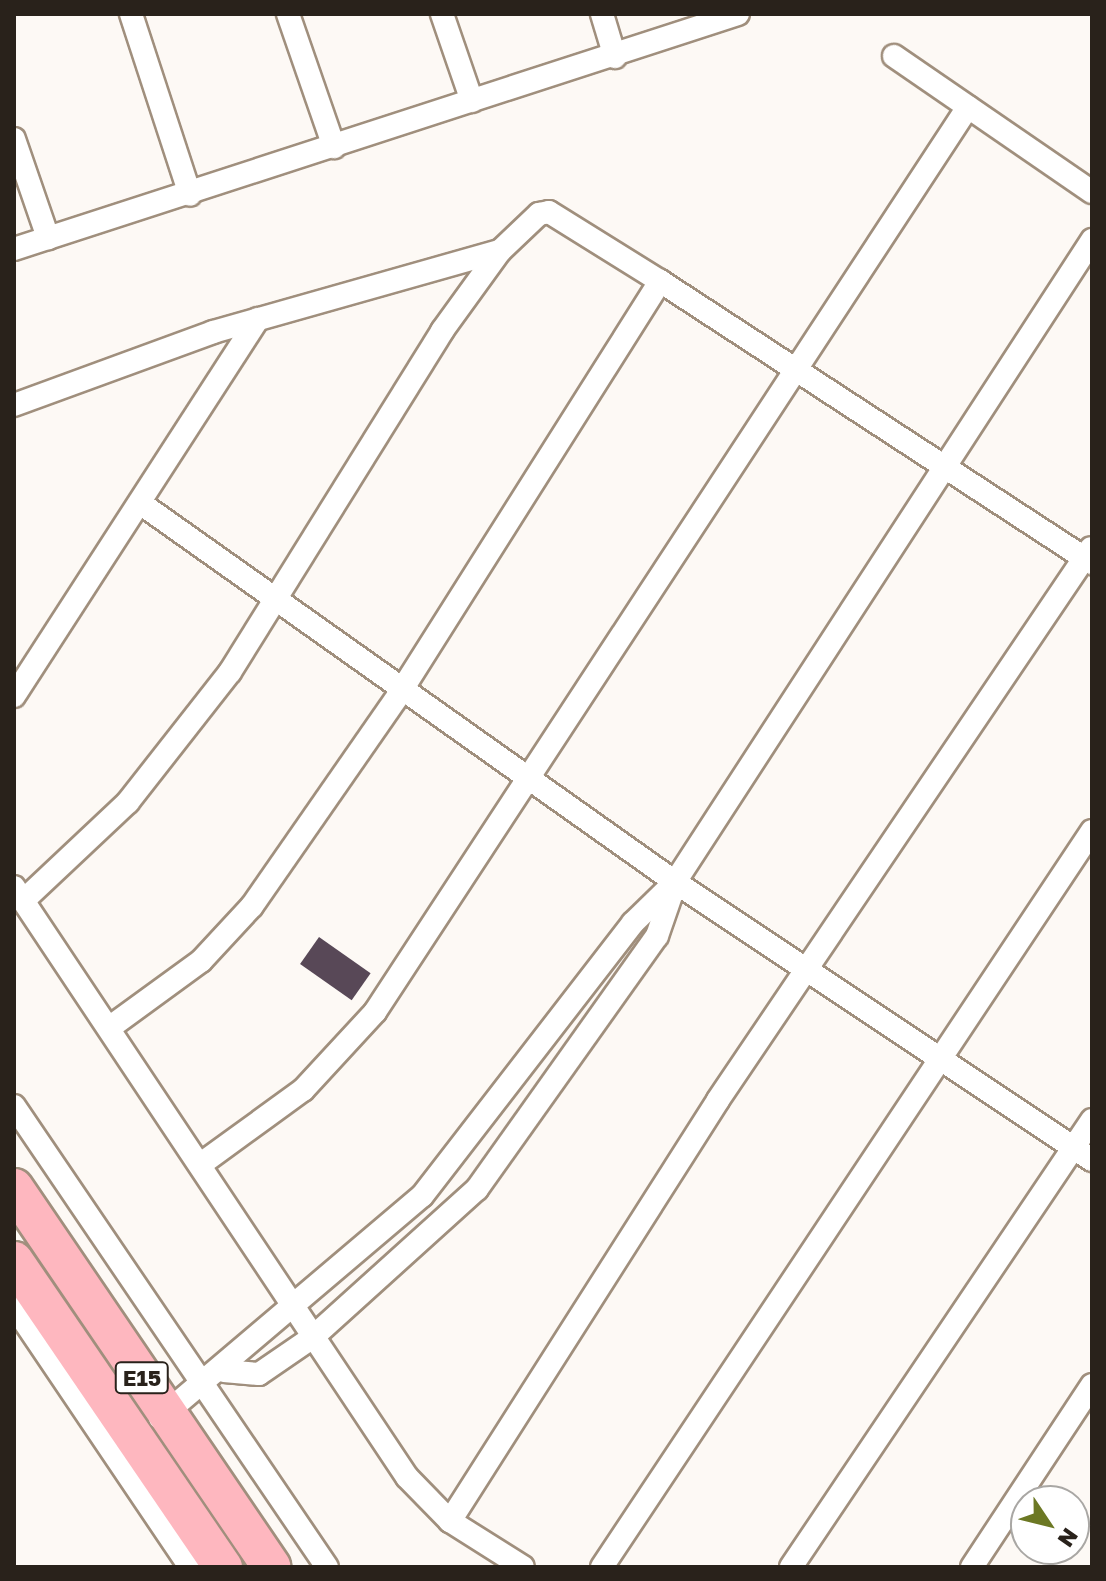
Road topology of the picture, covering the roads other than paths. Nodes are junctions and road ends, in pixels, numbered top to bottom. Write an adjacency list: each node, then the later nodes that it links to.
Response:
1 (131, 14): 13 (street)
2 (288, 14): 11 (street)
3 (442, 14): 8 (street)
4 (602, 14): 7 (street)
5 (738, 14): 7 (street)
6 (894, 56): 9 (street)
7 (615, 57): 8 (street)
8 (472, 101): 11 (street)
9 (968, 107): 12 (street); 20 (street)
10 (14, 139): 14 (street)
11 (334, 147): 13 (street)
12 (1092, 192)
13 (190, 195): 14 (street)
14 (48, 238): 16 (street)
15 (1092, 240): 22 (street)
16 (14, 249)
17 (500, 251): 18 (street); 19 (street); 25 (street)
18 (660, 281): 20 (street); 26 (street)
19 (258, 319): 21 (street); 23 (street)
20 (797, 373): 22 (street); 28 (street)
21 (14, 405)
22 (940, 469): 24 (street); 30 (street)
23 (143, 505): 25 (street); 27 (street)
24 (1089, 556): 32 (street)
25 (275, 598): 26 (street); 31 (street)
26 (403, 687): 28 (street); 33 (street)
27 (14, 696)
28 (531, 775): 30 (street); 38 (street)
29 (1092, 831): 34 (street)
30 (675, 882): 32 (street); 41 (street); 43 (street)
31 (19, 893): 33 (street)
32 (807, 968): 34 (street); 49 (street)
33 (109, 1028): 38 (street)
34 (939, 1058): 37 (street); 55 (street)
35 (14, 1106): 45 (street)
36 (1092, 1120): 37 (street)
37 (1083, 1154): 56 (street)
38 (201, 1164): 41 (street)
39 (14, 1188): 47 (highway, E15)
40 (14, 1261): 48 (highway, E15)
41 (291, 1305): 43 (street); 44 (street)
42 (14, 1306): 50 (street)
43 (313, 1337): 44 (street); 49 (street)
44 (224, 1371): 45 (street)
45 (205, 1385): 47 (street); 53 (street)
46 (1092, 1385): 57 (street)
47 (167, 1414): 48 (street); 52 (highway, E15)
48 (133, 1436): 51 (highway, E15)
49 (450, 1521): 54 (street)
50 (190, 1567)
51 (223, 1567)
52 (272, 1567)
53 (327, 1567)
54 (523, 1567)
55 (602, 1567)
56 (791, 1567)
57 (972, 1567)

